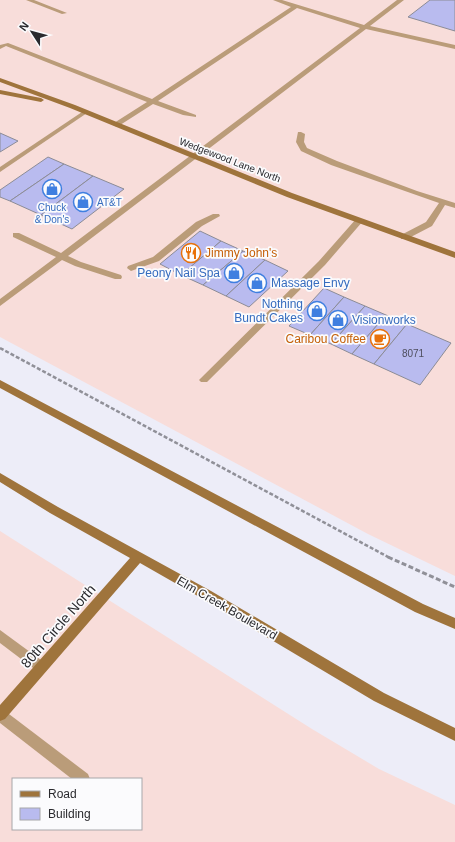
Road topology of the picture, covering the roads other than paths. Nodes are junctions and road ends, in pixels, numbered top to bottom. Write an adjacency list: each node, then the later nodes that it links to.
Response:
1 (29, 0): 5 (lane)
2 (276, 0): 4 (lane)
3 (401, 0): 6 (lane)
4 (296, 6): 6 (lane); 11 (lane)
5 (64, 13)
6 (364, 27): 8 (lane); 17 (lane)
7 (0, 47): 11 (lane)
8 (455, 47)
9 (0, 80): 12 (street, Wedgewood Lane North)
10 (0, 92): 12 (street)
11 (153, 101): 14 (lane); 15 (lane)
12 (62, 104): 13 (street, Wedgewood Lane North)
13 (85, 112): 15 (street, Wedgewood Lane North); 18 (lane)
14 (194, 116)
15 (117, 125): 17 (street, Wedgewood Lane North)
16 (302, 134): 19 (lane)
17 (192, 157): 22 (street, Wedgewood Lane North); 26 (lane)
18 (0, 170)
19 (443, 203): 20 (lane); 24 (lane)
20 (455, 206)
21 (216, 216): 27 (lane)
22 (359, 221): 24 (street, Wedgewood Lane North); 30 (lane)
23 (16, 235): 26 (lane)
24 (404, 237): 25 (street, Wedgewood Lane North)
25 (455, 255)
26 (61, 256): 28 (lane); 29 (lane)
27 (131, 268)
28 (118, 277)
29 (0, 303)
30 (204, 380)
31 (0, 384): 34 (street)
32 (0, 477): 33 (street, Elm Creek Boulevard)
33 (138, 558): 36 (street, 80th Circle North); 38 (street, Elm Creek Boulevard)
34 (455, 624)
35 (0, 636): 36 (lane)
36 (42, 668): 37 (street, 80th Circle North)
37 (0, 715): 39 (lane)
38 (455, 735)
39 (81, 778)

